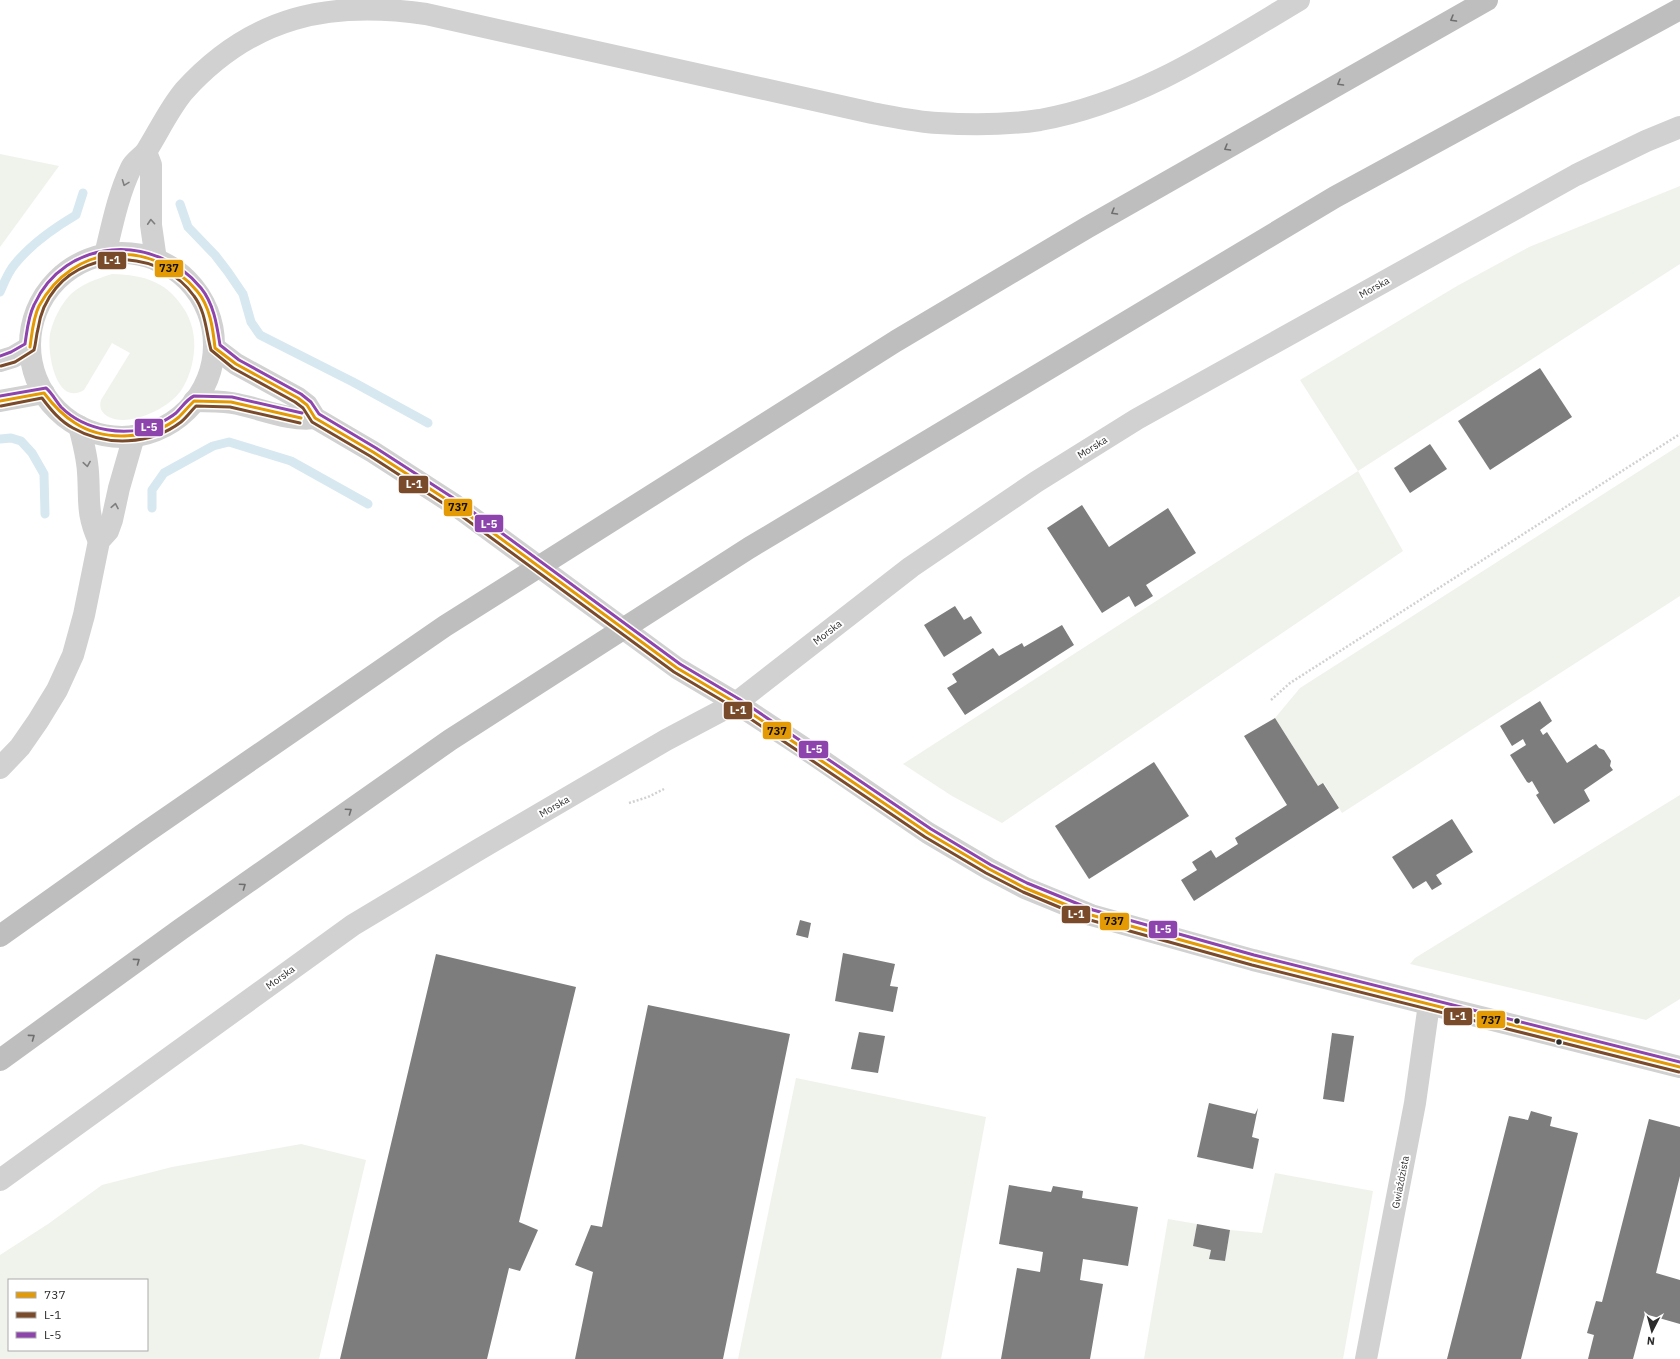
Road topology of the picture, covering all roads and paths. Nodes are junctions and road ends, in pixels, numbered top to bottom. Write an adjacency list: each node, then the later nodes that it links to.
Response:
1 (1299, 0): 5 (street)
2 (1487, 0): 24 (highway, one-way to 24)
3 (1680, 9): 26 (highway, one-way to 3)
4 (1680, 127): 20 (street, Morska)
5 (146, 152): 6 (street, one-way to 6); 7 (street, one-way to 5)
6 (105, 255): 7 (street); 8 (street)
7 (156, 260): 9 (street)
8 (30, 348): 10 (street); 11 (street)
9 (215, 348): 13 (street); 14 (street)
10 (0, 362)
11 (44, 393): 12 (street); 15 (street)
12 (0, 401)
13 (194, 401): 14 (street); 17 (street)
14 (315, 418): 20 (street)
15 (79, 426): 17 (street); 18 (street, one-way to 18)
16 (1680, 434): 19 (path)
17 (134, 436): 18 (street, one-way to 17)
18 (99, 540): 21 (street)
19 (1270, 700)
20 (736, 703): 25 (street); 28 (street, Morska)
21 (0, 768)
22 (664, 789): 23 (path)
23 (629, 803)
24 (0, 936)
25 (1429, 1004): 27 (street); 29 (street, Gwiaździsta)
26 (0, 1060)
27 (1680, 1067)
28 (0, 1180)
29 (1366, 1359)

